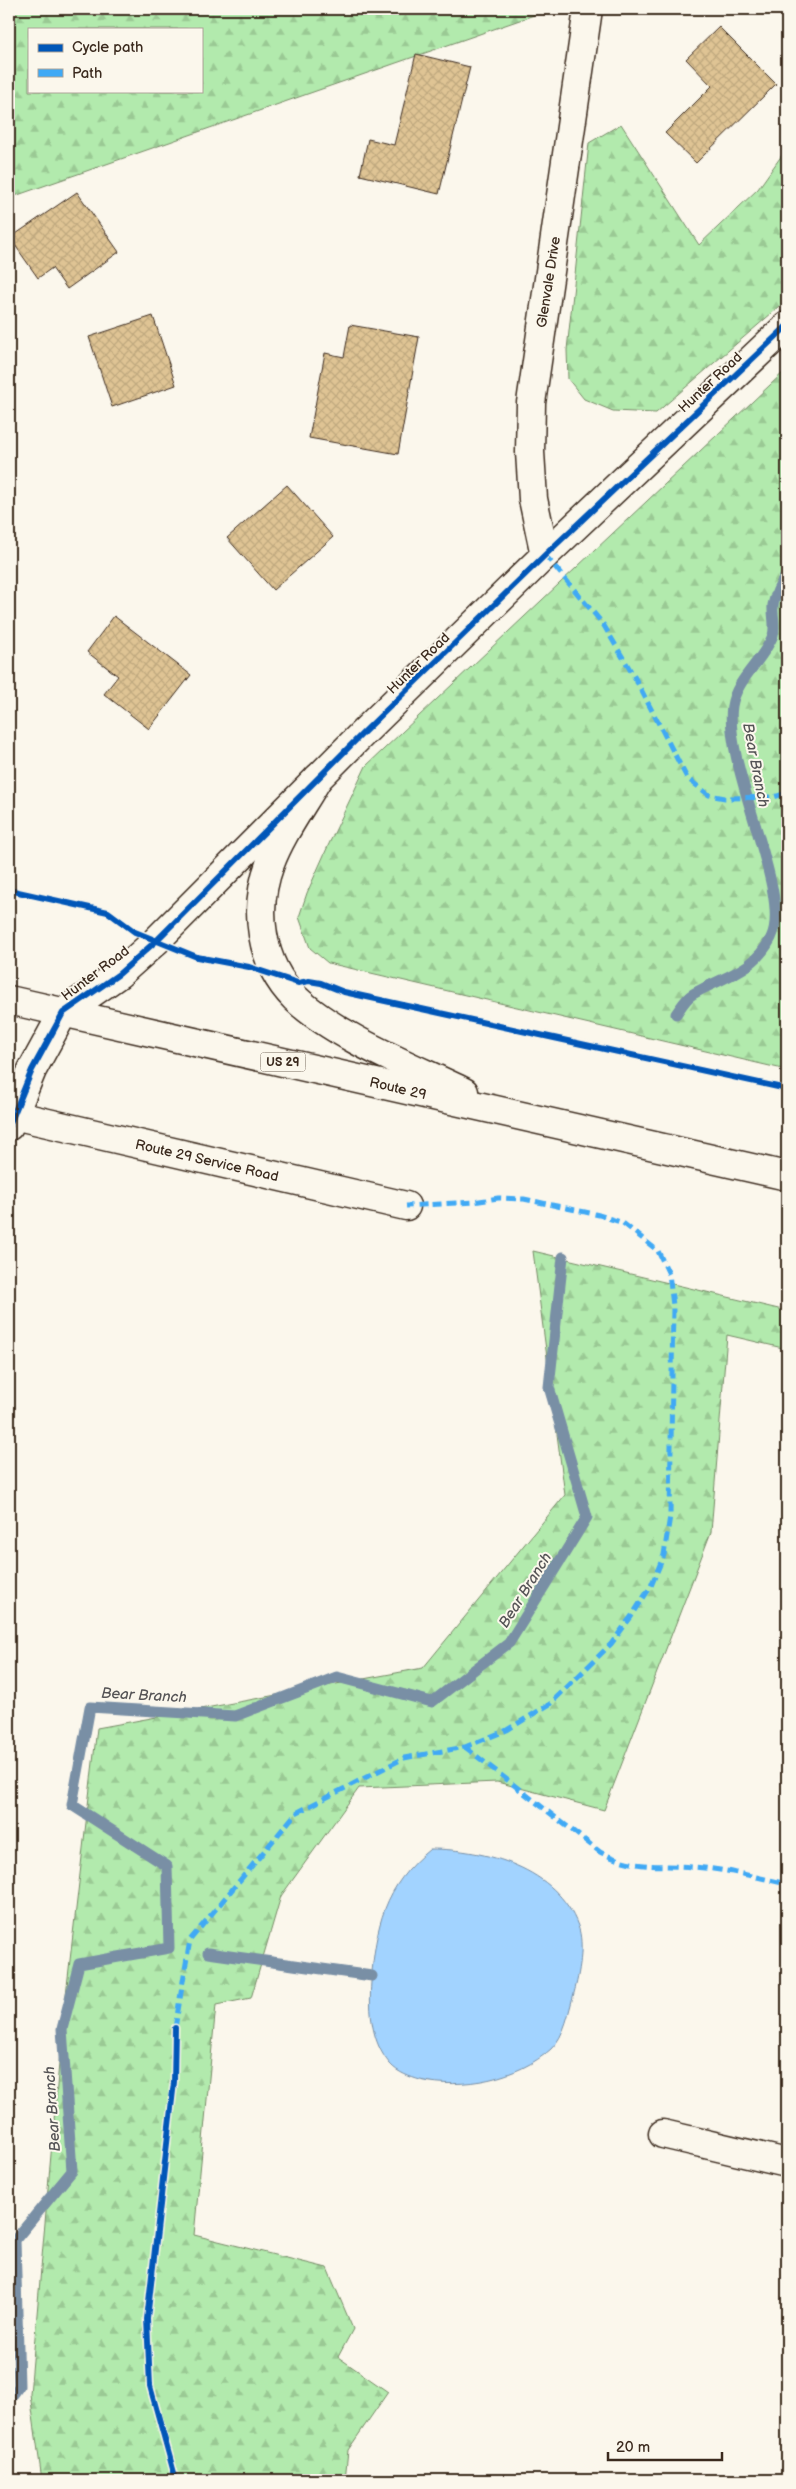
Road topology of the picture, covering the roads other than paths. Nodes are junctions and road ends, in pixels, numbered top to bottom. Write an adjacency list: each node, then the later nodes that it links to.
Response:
1 (588, 9): 3 (street, Glenvale Drive)
2 (787, 326): 3 (street, Hunter Road)
3 (544, 556): 4 (street, Hunter Road)
4 (318, 778): 6 (street, Hunter Road); 7 (street)
5 (9, 1000): 6 (street, Route 29 / US 29)
6 (63, 1013): 7 (street, Route 29 / US 29); 8 (street)
7 (503, 1112): 9 (street, Route 29 / US 29)
8 (10, 1118): 10 (street, Route 29 Service Road)
9 (787, 1176)
10 (406, 1206)
11 (663, 2134): 12 (street)
12 (787, 2163)

